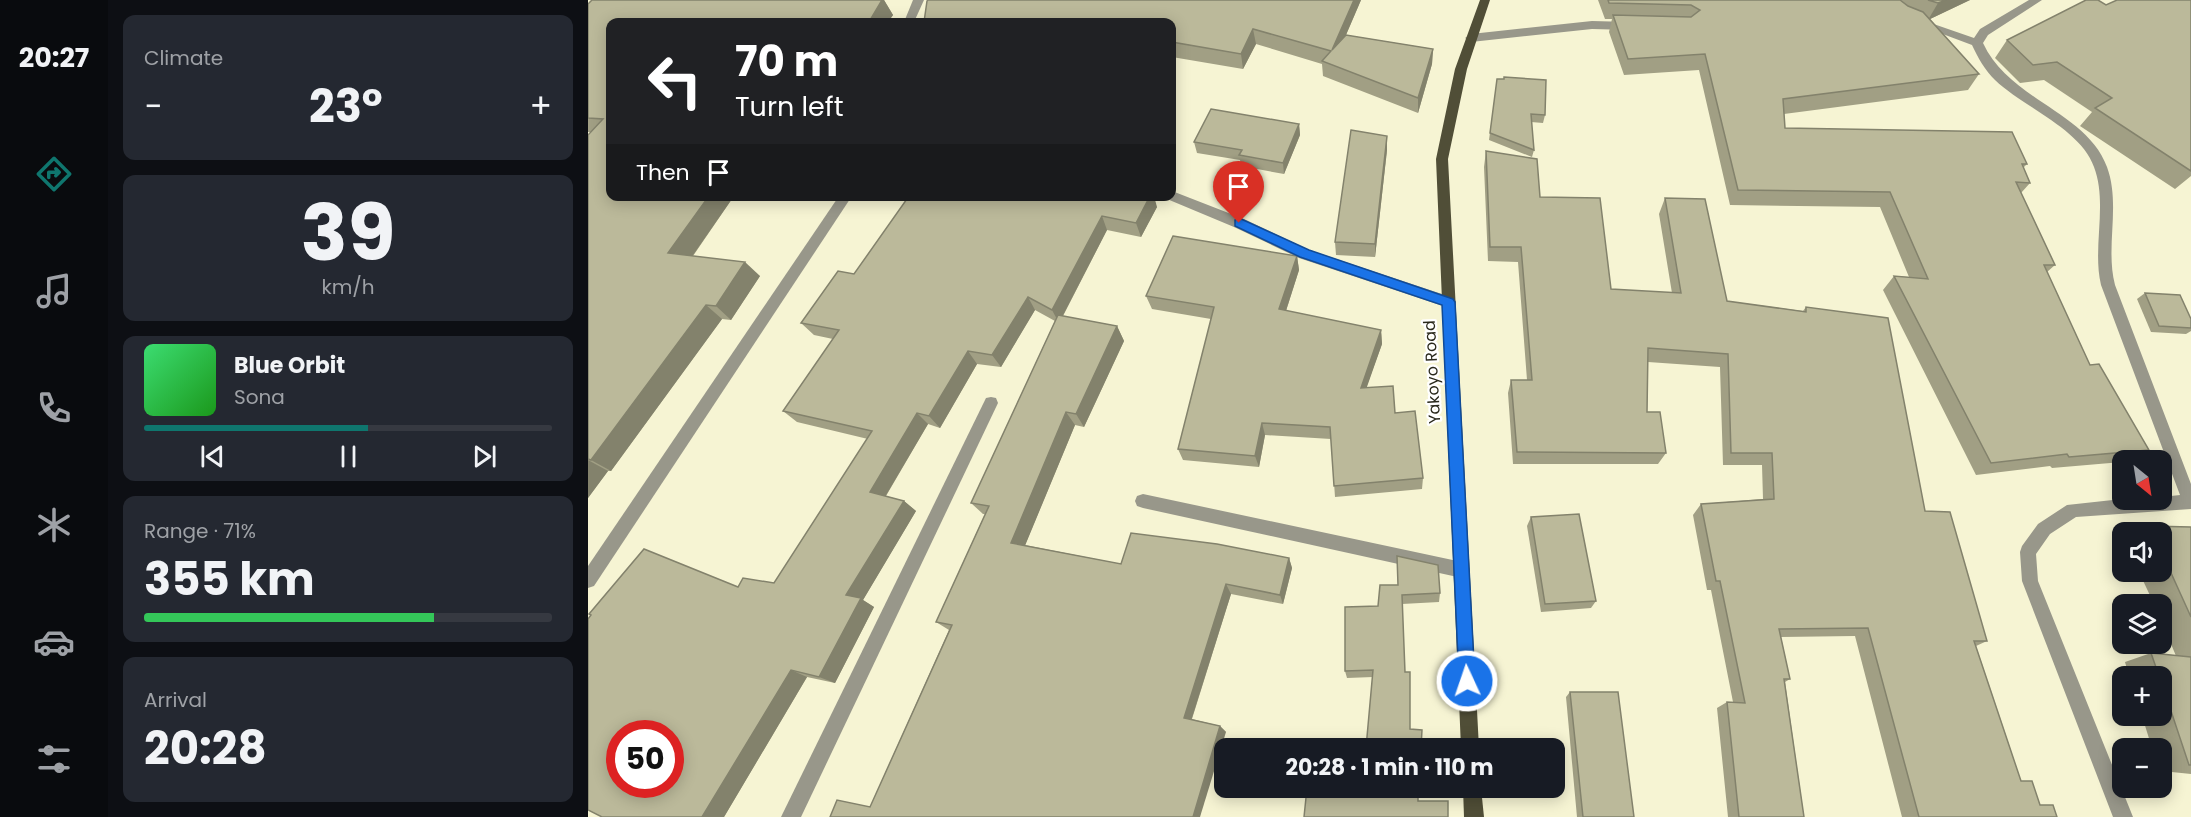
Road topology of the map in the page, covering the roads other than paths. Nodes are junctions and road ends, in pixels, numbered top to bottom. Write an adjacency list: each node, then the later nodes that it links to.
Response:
1 (919, 0): 4 (street)
2 (2037, 0): 8 (street)
3 (1481, 1): 7 (main road, Yakoyo Road)
4 (910, 18)
5 (1914, 21): 8 (street)
6 (1639, 26): 7 (street)
7 (1471, 38): 11 (main road, Yakoyo Road)
8 (1977, 43): 14 (street)
9 (1176, 198): 11 (street)
10 (843, 201): 16 (street)
11 (1449, 302): 15 (main road, Yakoyo Road)
12 (991, 403): 19 (street)
13 (1143, 501): 15 (street)
14 (2191, 502): 21 (street)
15 (1462, 570): 17 (main road, Yakoyo Road)
16 (588, 580)
17 (1470, 738)
18 (1473, 798): 20 (main road)
19 (791, 817)
20 (1474, 817)
21 (2123, 817)

